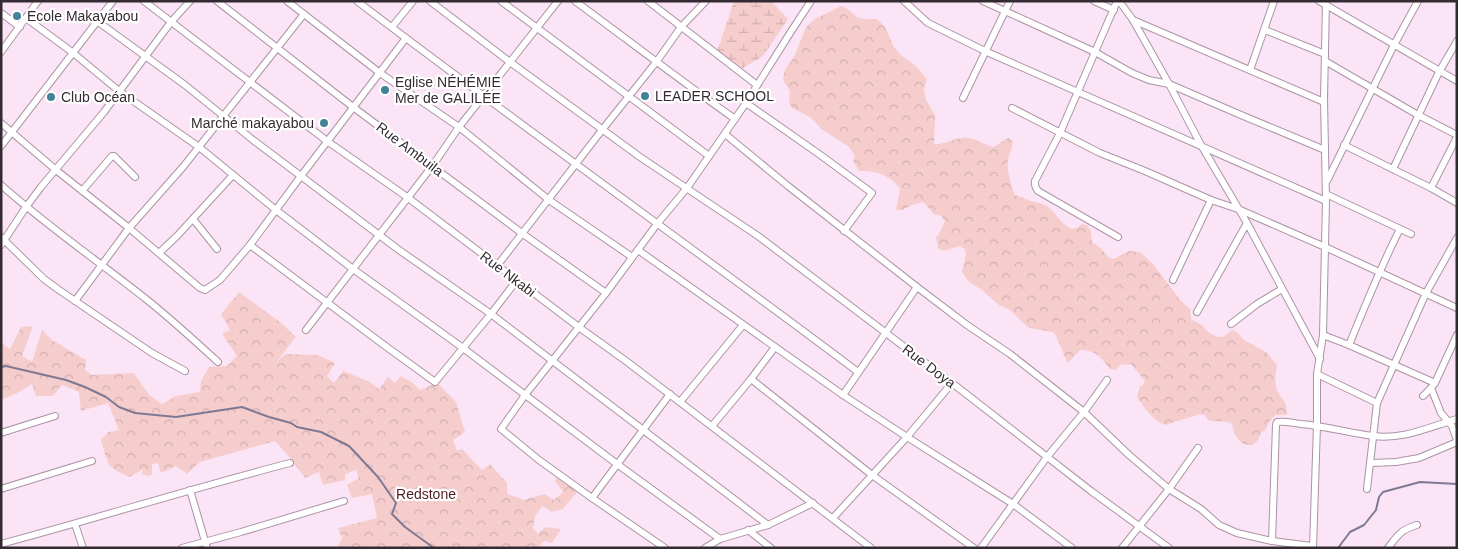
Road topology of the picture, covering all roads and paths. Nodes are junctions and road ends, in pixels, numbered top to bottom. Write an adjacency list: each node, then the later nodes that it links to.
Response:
1 (38, 1): 28 (street)
2 (113, 1): 30 (street)
3 (144, 1): 31 (street, Rue Nkabi)
4 (190, 1): 31 (street)
5 (218, 1): 40 (street, Rue Ambuila)
6 (287, 1): 27 (street)
7 (357, 1): 33 (street)
8 (413, 1): 33 (street)
9 (430, 1): 49 (street, Rue Doya)
10 (501, 1): 34 (street)
11 (558, 1): 34 (street)
12 (575, 1): 47 (street)
13 (648, 1): 35 (street)
14 (706, 1): 35 (street)
15 (811, 1): 56 (street)
16 (904, 1): 43 (street)
17 (983, 1): 25 (street)
18 (1010, 1): 25 (street)
19 (1094, 1): 24 (street)
20 (1118, 1): 24 (street); 29 (street)
21 (1274, 1): 36 (street)
22 (1418, 1): 39 (street)
23 (1323, 2): 39 (street); 45 (street)
24 (1114, 10): 44 (street)
25 (1006, 12): 43 (street); 44 (street)
26 (1, 13): 32 (street)
27 (304, 14): 40 (street); 51 (street)
28 (26, 18): 32 (street); 42 (street)
29 (1133, 20): 50 (street); 55 (street)
30 (97, 21): 42 (street); 46 (street)
31 (172, 22): 46 (street); 53 (street, Rue Nkabi)
32 (20, 27): 41 (street)
33 (392, 27): 37 (street)
34 (537, 28): 49 (street); 61 (street)
35 (681, 28): 47 (street); 56 (street)
36 (1264, 30): 45 (street); 50 (street)
37 (406, 38): 51 (street); 60 (street)
38 (1457, 41): 52 (street)
39 (1394, 45): 52 (street); 57 (street)
40 (277, 47): 53 (street); 65 (street, Rue Ambuila)
41 (1, 52)
42 (72, 52): 58 (street); 73 (street)
43 (987, 52): 59 (street); 62 (street)
44 (1095, 52): 55 (street); 59 (street)
45 (1325, 54): 48 (street)
46 (145, 56): 58 (street); 68 (street)
47 (657, 61): 61 (street); 69 (street)
48 (1325, 61): 57 (street); 63 (street)
49 (510, 62): 60 (street); 72 (street, Rue Doya)
50 (1250, 70): 63 (street)
51 (380, 72): 65 (street); 71 (street)
52 (1440, 72): 54 (street); 67 (street)
53 (250, 81): 68 (street); 77 (street, Rue Nkabi)
54 (1457, 81)
55 (1169, 84): 78 (street); 82 (street)
56 (757, 85): 64 (street)
57 (1373, 89): 67 (street); 79 (street)
58 (119, 91): 81 (street); 87 (street)
59 (1078, 92): 74 (street); 78 (street)
60 (483, 97): 71 (street); 84 (street)
61 (629, 97): 72 (street); 83 (street)
62 (963, 98)
63 (1324, 102): 82 (street)
64 (746, 103): 69 (street); 109 (street)
65 (353, 106): 77 (street); 85 (street, Rue Ambuila)
66 (1012, 108): 74 (street)
67 (1418, 115): 76 (street); 86 (street)
68 (223, 116): 81 (street); 89 (street)
69 (735, 119): 75 (street)
70 (1, 123): 73 (street)
71 (459, 128): 85 (street); 98 (street)
72 (602, 130): 84 (street); 93 (street, Rue Doya)
73 (12, 132): 80 (street); 87 (street)
74 (1060, 133): 99 (street); 113 (street)
75 (725, 134): 83 (street); 109 (street)
76 (1457, 136): 94 (street)
77 (327, 141): 89 (street); 97 (street, Rue Nkabi)
78 (1201, 145): 96 (street); 102 (street)
79 (1344, 145): 86 (street); 91 (street)
80 (1, 146)
81 (199, 147): 88 (street); 107 (street)
82 (1325, 150): 91 (street)
83 (709, 156): 93 (street)
84 (577, 164): 98 (street); 106 (street)
85 (433, 165): 97 (street); 111 (street, Rue Ambuila)
86 (1393, 169): 94 (street)
87 (56, 170): 95 (street); 101 (street)
88 (233, 175): 103 (street); 104 (street)
89 (300, 176): 103 (street); 110 (street)
90 (134, 177): 95 (street)
91 (1326, 183): 96 (street)
92 (1, 185): 101 (street)
93 (687, 188): 106 (street); 141 (street, Rue Doya)
94 (1431, 188): 100 (street)
95 (82, 191): 107 (street)
96 (1326, 197): 108 (street); 117 (street)
97 (407, 198): 110 (street); 123 (street, Rue Nkabi)
98 (549, 200): 111 (street); 121 (street)
99 (1211, 200): 102 (street); 127 (street)
100 (1457, 203)
101 (26, 207): 115 (street); 122 (street)
102 (1238, 209): 105 (street); 117 (street)
103 (276, 210): 116 (street); 124 (street)
104 (194, 219): 118 (street); 120 (street)
105 (1247, 223): 129 (street); 135 (street)
106 (657, 224): 119 (street); 152 (street)
107 (129, 228): 120 (street); 122 (street)
108 (1400, 229): 112 (street); 125 (street)
109 (844, 231): 128 (street)
110 (379, 234): 124 (street); 136 (street)
111 (523, 234): 123 (street); 130 (street, Rue Ambuila)
112 (1411, 234)
113 (1118, 237)
114 (1457, 238): 131 (street)
115 (3, 241): 132 (street)
116 (250, 246): 120 (street); 133 (street)
117 (1325, 247): 125 (street); 142 (street)
118 (217, 249)
119 (638, 250): 121 (street); 137 (street)
120 (159, 253)
121 (632, 257): 130 (street)
122 (101, 264): 132 (street); 148 (street)
123 (497, 266): 126 (street, Rue Nkabi)
124 (353, 269): 133 (street); 146 (street)
125 (1380, 272): 131 (street); 144 (street)
126 (517, 280): 136 (street); 139 (street, Rue Nkabi)
127 (1173, 280)
128 (917, 287): 141 (street); 164 (street)
129 (1282, 289): 138 (street); 147 (street)
130 (606, 293): 139 (street)
131 (1426, 293): 134 (street); 150 (street)
132 (75, 301): 151 (street)
133 (327, 302): 140 (street); 146 (street)
134 (1457, 308)
135 (1197, 312)
136 (491, 314): 146 (street); 149 (street)
137 (743, 324): 145 (street); 162 (street)
138 (1230, 324)
139 (580, 328): 149 (street); 158 (street, Rue Nkabi)
140 (306, 330)
141 (885, 332): 152 (street); 156 (street, Rue Doya)
142 (1323, 335): 144 (street); 147 (street)
143 (1457, 335): 157 (street)
144 (1349, 345): 150 (street)
145 (775, 347): 154 (street); 160 (street)
146 (463, 348): 159 (street)
147 (1320, 360): 153 (street)
148 (218, 362)
149 (553, 362): 159 (street); 170 (street)
150 (1394, 365): 157 (street); 163 (street)
151 (185, 371)
152 (858, 372): 160 (street)
153 (1317, 374): 163 (street); 169 (street)
154 (751, 379): 168 (street); 181 (street)
155 (1107, 380): 164 (street)
156 (952, 383): 173 (street); 176 (street, Rue Doya)
157 (1433, 386): 161 (street); 167 (street)
158 (670, 394): 162 (street, Rue Nkabi); 170 (street)
159 (525, 395): 180 (street); 186 (street)
160 (843, 395): 173 (street)
161 (1423, 396)
162 (680, 402): 168 (street, Rue Nkabi)
163 (1378, 403): 172 (street)
164 (1084, 412): 176 (street); 183 (street)
165 (55, 416): 171 (street)
166 (1457, 420): 167 (street)
167 (1448, 422): 172 (street); 174 (street)
168 (712, 426): 188 (street, Rue Nkabi)
169 (1317, 429): 172 (street); 197 (street); 200 (street)
170 (643, 430): 180 (street); 192 (street)
171 (1, 433)
172 (1374, 436): 179 (street)
173 (907, 437): 181 (street); 189 (street)
174 (1457, 441): 179 (street)
175 (1198, 448): 183 (street)
176 (1047, 457): 189 (street); 194 (street, Rue Doya)
177 (92, 461): 182 (street)
178 (290, 463): 185 (street)
179 (1371, 463): 184 (street)
180 (617, 464): 186 (street); 196 (street)
181 (872, 475): 190 (street); 207 (street)
182 (1, 489)
183 (1169, 489): 194 (street); 197 (street)
184 (1367, 489)
185 (190, 490): 191 (street); 199 (street)
186 (592, 498): 203 (street)
187 (344, 501): 199 (street)
188 (813, 503): 190 (street, Rue Nkabi); 192 (street)
189 (1013, 504): 208 (street); 209 (street)
190 (832, 518): 206 (street, Rue Nkabi)
191 (76, 524): 198 (street); 201 (street)
192 (768, 525): 195 (street)
193 (1417, 525): 212 (street)
194 (1139, 526): 210 (street); 211 (street, Rue Doya)
195 (748, 530): 196 (street); 205 (street)
196 (720, 539): 204 (street)
197 (1272, 541): 200 (street)
198 (1, 544)
199 (206, 544): 202 (street)
200 (1312, 547)
201 (83, 548)
202 (182, 548)
203 (665, 548)
204 (705, 548)
205 (771, 548)
206 (871, 548)
207 (974, 548)
208 (981, 548)
209 (1072, 548)
210 (1122, 548)
211 (1168, 548)
212 (1388, 548)

